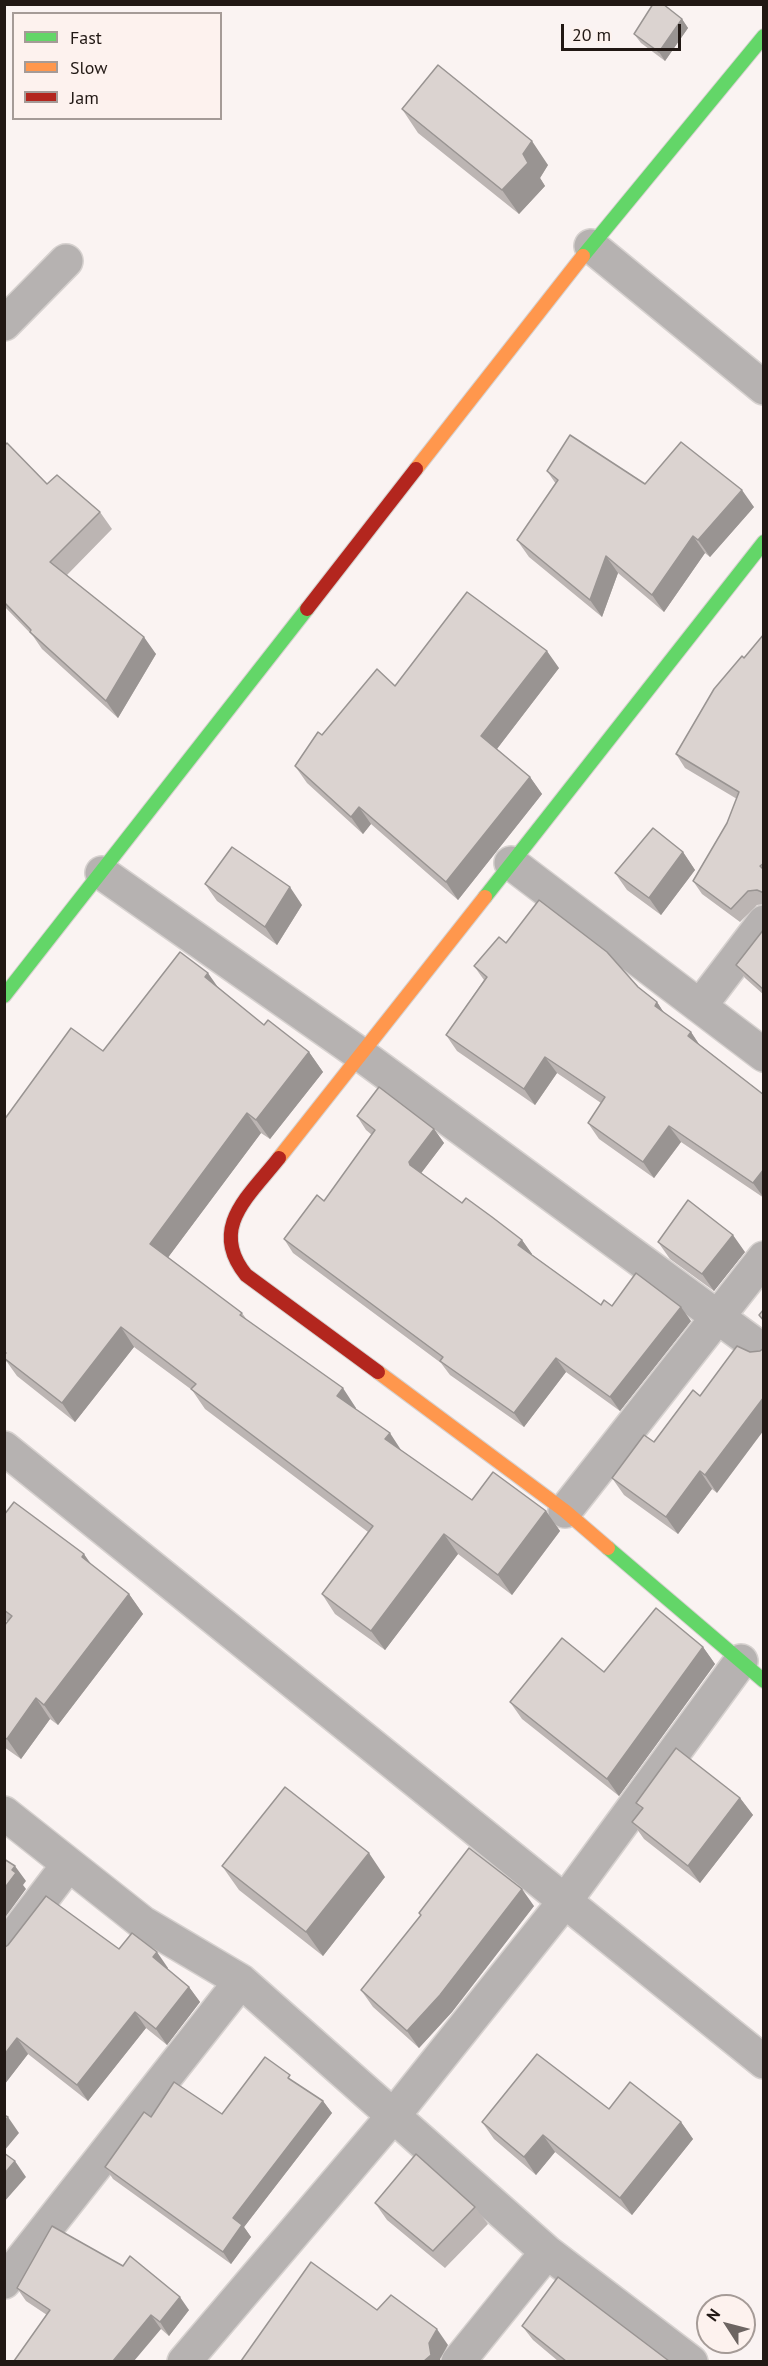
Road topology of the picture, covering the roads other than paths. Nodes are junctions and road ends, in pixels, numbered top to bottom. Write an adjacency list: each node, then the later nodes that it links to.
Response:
1 (764, 36): 2 (street)
2 (591, 246): 5 (street); 8 (street)
3 (66, 261): 4 (street)
4 (4, 324)
5 (764, 388)
6 (764, 542): 7 (street)
7 (511, 863): 11 (street); 12 (street)
8 (102, 873): 10 (street); 12 (street)
9 (764, 922): 11 (street)
10 (4, 996)
11 (699, 1006): 13 (street)
12 (360, 1054): 15 (street); 18 (street)
13 (764, 1054)
14 (764, 1258): 15 (street)
15 (718, 1316): 16 (street); 18 (street)
16 (764, 1351)
17 (4, 1448): 22 (street)
18 (565, 1511): 19 (street)
19 (752, 1671): 22 (street)
20 (4, 1813): 21 (street)
21 (68, 1865): 23 (street); 24 (street)
22 (565, 1901): 25 (street); 26 (street)
23 (4, 1949)
24 (241, 1981): 26 (street); 28 (street)
25 (764, 2062)
26 (394, 2115): 27 (street); 29 (street)
27 (547, 2252): 30 (street); 31 (street)
28 (4, 2282)
29 (184, 2361)
30 (458, 2361)
31 (691, 2361)

